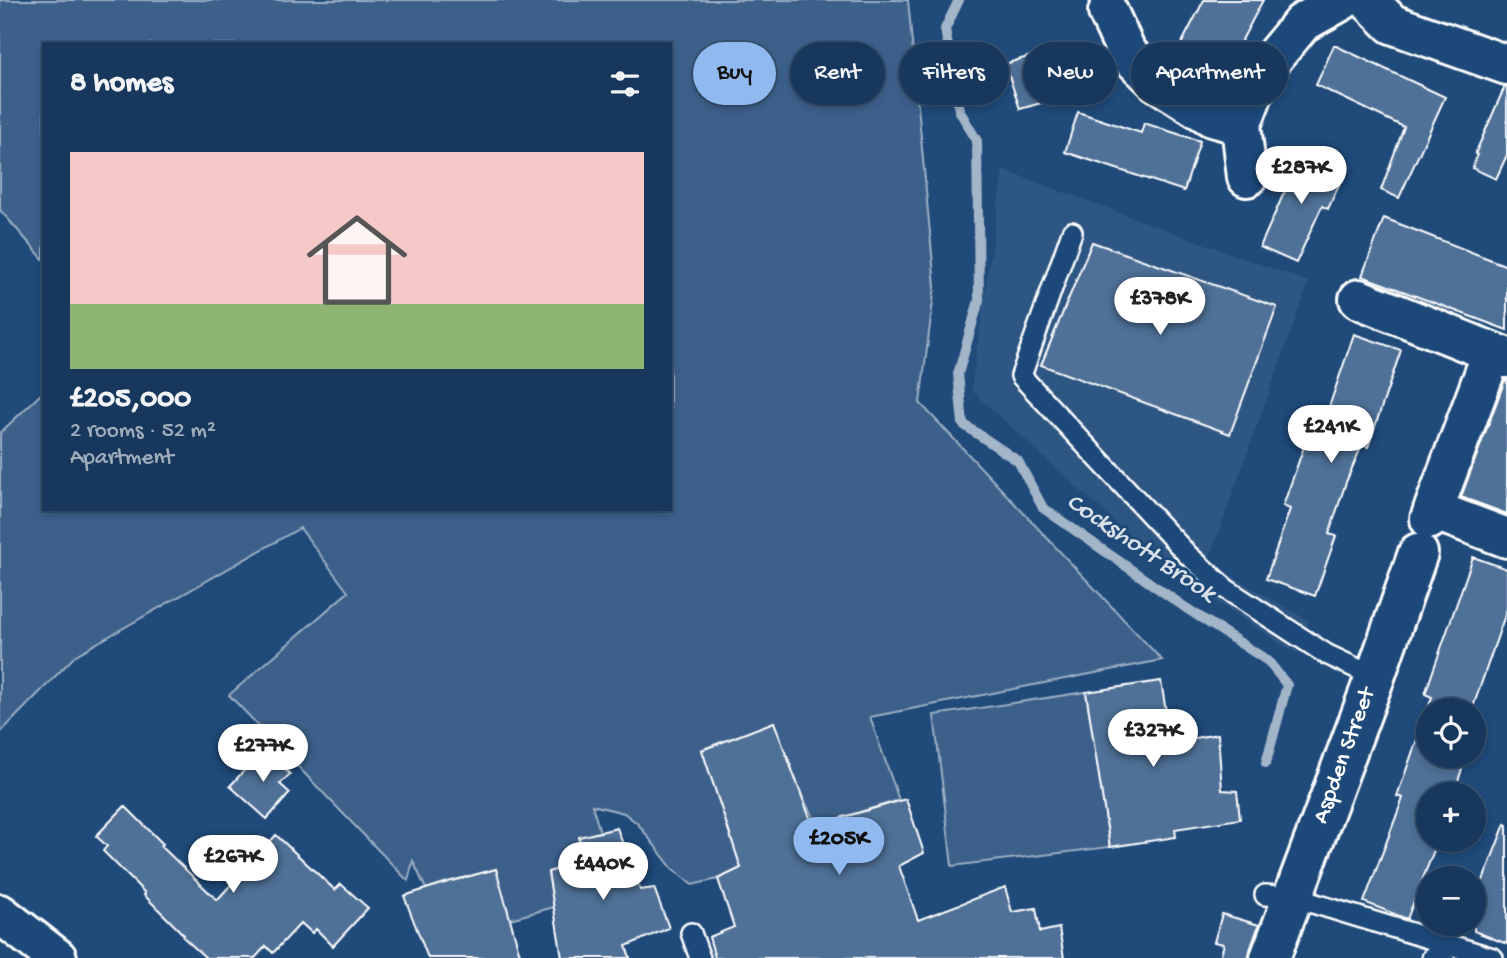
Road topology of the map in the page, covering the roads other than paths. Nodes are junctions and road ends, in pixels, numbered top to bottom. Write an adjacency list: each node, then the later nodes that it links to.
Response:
1 (1342, 0): 5 (street)
2 (1368, 0): 4 (street)
3 (1108, 12): 5 (street)
4 (1507, 65)
5 (1241, 125): 6 (street)
6 (1247, 177)
7 (1072, 232): 12 (lane)
8 (1359, 299): 9 (street)
9 (1499, 356): 10 (street, Aspden Street)
10 (1427, 528): 11 (street); 12 (street, Aspden Street)
11 (1507, 538)
12 (1375, 677): 13 (street, Aspden Street)
13 (1279, 896): 18 (street, Aspden Street); 21 (lane)
14 (0, 914): 16 (street)
15 (691, 933): 17 (lane)
16 (57, 958)
17 (700, 958)
18 (1270, 958)
19 (1433, 958): 20 (lane)
20 (1444, 958)
21 (1493, 958)

